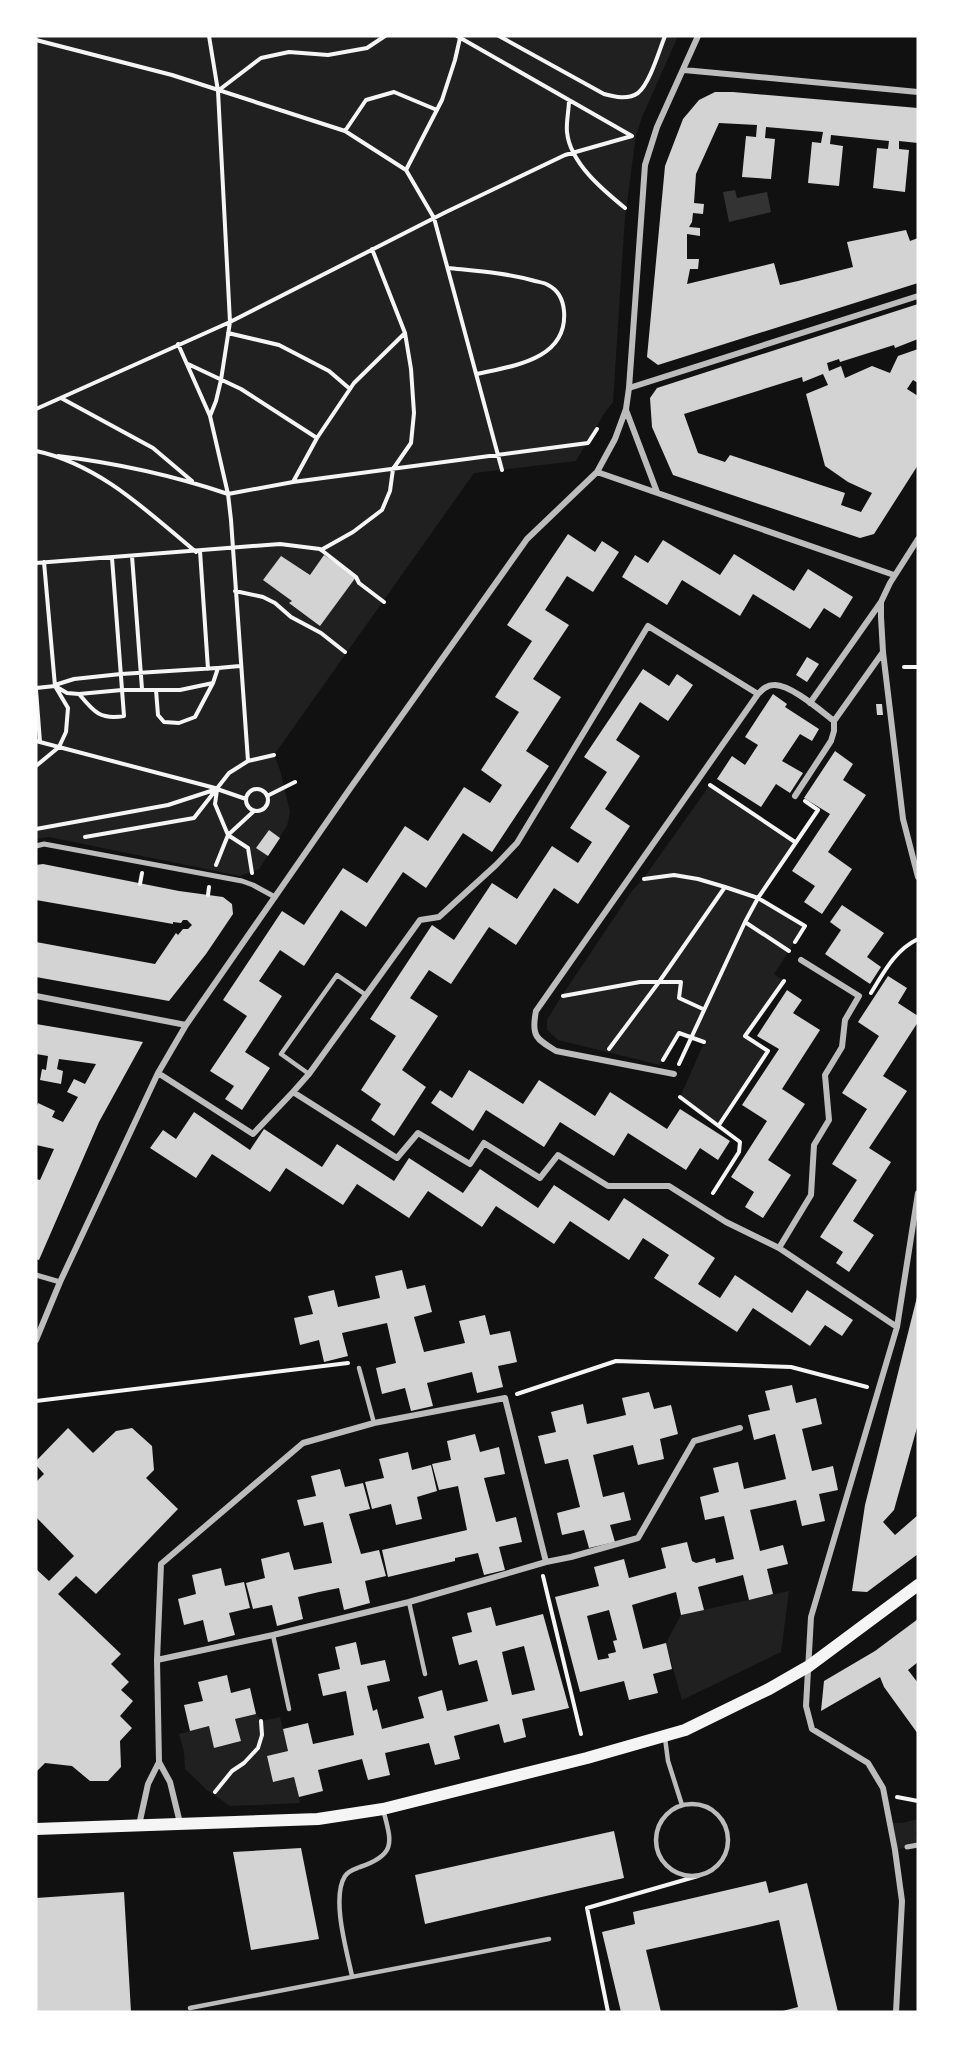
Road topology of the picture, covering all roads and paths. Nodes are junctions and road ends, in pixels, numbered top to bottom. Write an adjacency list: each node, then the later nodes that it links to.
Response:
1 (209, 36): 9 (path)
2 (385, 36): 9 (path)
3 (499, 36): 4 (path)
4 (665, 36)
5 (698, 36): 8 (street)
6 (458, 37): 11 (path); 12 (path)
7 (36, 40): 9 (path)
8 (684, 70): 10 (street); 28 (street)
9 (218, 91): 13 (path); 21 (path)
10 (918, 93)
11 (569, 100): 14 (path); 14 (path)
12 (437, 110): 13 (path); 15 (path)
13 (345, 131): 15 (path)
14 (573, 153): 16 (path); 17 (path)
15 (406, 170): 17 (path)
16 (626, 208)
17 (434, 218): 18 (path); 19 (path)
18 (372, 249): 21 (path); 23 (path)
19 (448, 268): 26 (path); 26 (path)
20 (918, 296): 28 (street)
21 (230, 322): 22 (path); 24 (path)
22 (228, 333): 27 (path); 29 (path)
23 (405, 333): 29 (path); 39 (path)
24 (178, 344): 25 (path); 30 (path)
25 (187, 363): 27 (path); 33 (path)
26 (477, 374): 37 (path)
27 (221, 380): 33 (path); 35 (path)
28 (629, 388): 32 (street)
29 (350, 389): 35 (path)
30 (61, 398): 31 (path); 43 (path)
31 (36, 409)
32 (626, 409): 41 (street); 44 (street)
33 (210, 416): 45 (path)
34 (597, 429): 37 (path)
35 (317, 438): 42 (path)
36 (36, 451): 38 (path)
37 (498, 455): 39 (path); 40 (path)
38 (58, 456): 43 (path); 49 (path)
39 (393, 469): 42 (path); 48 (path)
40 (502, 470)
41 (597, 472): 44 (street); 101 (street)
42 (293, 482): 45 (path)
43 (195, 483): 45 (path)
44 (657, 492): 54 (street)
45 (228, 494): 47 (path)
46 (918, 539): 54 (street)
47 (232, 549): 48 (path); 49 (path); 55 (path)
48 (321, 550): 56 (path)
49 (198, 551): 50 (path); 64 (path)
50 (132, 555): 51 (path); 65 (path)
51 (112, 558): 52 (path); 66 (path)
52 (44, 562): 53 (path); 68 (path)
53 (36, 563)
54 (894, 574): 57 (street)
55 (235, 591): 58 (path); 60 (path)
56 (384, 602)
57 (881, 602): 59 (street); 75 (street)
58 (345, 652)
59 (883, 652): 76 (street); 96 (street)
60 (240, 666): 63 (path); 80 (path)
61 (904, 667): 62 (path)
62 (918, 667)
63 (218, 668): 64 (path); 67 (path)
64 (208, 669): 65 (path)
65 (140, 672): 66 (path); 70 (path)
66 (121, 674): 68 (path); 71 (path)
67 (213, 683): 72 (path); 72 (path)
68 (55, 686): 69 (path); 73 (path); 78 (path)
69 (36, 689): 77 (path)
70 (142, 689): 71 (path); 72 (path)
71 (122, 690): 73 (path); 73 (path)
72 (156, 690)
73 (79, 694)
74 (758, 694): 75 (street); 111 (street); 122 (street)
75 (810, 703): 76 (street)
76 (834, 721): 86 (street)
77 (38, 741): 78 (path)
78 (59, 747): 81 (path); 83 (path)
79 (274, 755): 80 (path)
80 (248, 761): 83 (path)
81 (36, 766)
82 (295, 782): 85 (path)
83 (217, 789): 87 (path); 89 (path); 90 (path); 91 (path)
84 (703, 794): 92 (path)
85 (267, 796): 87 (path); 88 (path)
86 (795, 796): 92 (path)
87 (246, 799): 88 (path)
88 (254, 811): 90 (path)
89 (36, 830)
90 (228, 835): 95 (path); 98 (path)
91 (78, 838)
92 (795, 842): 102 (path)
93 (36, 846): 95 (street)
94 (650, 869): 97 (path)
95 (212, 876): 98 (street)
96 (918, 877)
97 (644, 879): 99 (path); 100 (path)
98 (253, 885): 101 (street)
99 (638, 885)
100 (725, 887): 102 (path); 109 (path)
101 (274, 897): 115 (street)
102 (758, 898): 103 (path); 105 (path)
103 (745, 922): 106 (path); 114 (path)
104 (918, 939): 113 (path)
105 (795, 942)
106 (789, 951)
107 (801, 960): 128 (street)
108 (784, 981): 125 (path)
109 (659, 982): 110 (path); 114 (path); 118 (path)
110 (567, 987)
111 (366, 995): 121 (street); 121 (lane)
112 (36, 996): 115 (street)
113 (869, 996)
114 (703, 1009): 116 (path)
115 (186, 1025): 120 (street)
116 (690, 1037): 117 (path); 119 (path); 122 (path)
117 (704, 1042)
118 (617, 1055)
119 (660, 1065)
120 (158, 1073): 123 (street); 130 (street)
121 (309, 1074): 123 (street)
122 (674, 1074)
123 (293, 1092): 128 (street)
124 (680, 1097): 125 (path)
125 (719, 1125): 126 (path)
126 (713, 1193)
127 (918, 1193): 131 (street)
128 (779, 1248): 131 (street)
129 (36, 1275): 130 (street)
130 (60, 1282): 132 (street)
131 (897, 1327): 134 (street)
132 (36, 1340)
133 (359, 1368): 136 (path); 137 (lane)
134 (879, 1390): 135 (path); 145 (street)
135 (505, 1398): 137 (street); 139 (street)
136 (36, 1401)
137 (374, 1423): 144 (street)
138 (740, 1428): 139 (street)
139 (546, 1562): 142 (street)
140 (543, 1576): 149 (path)
141 (918, 1585): 145 (main road)
142 (409, 1602): 143 (street); 146 (lane)
143 (273, 1635): 144 (street); 147 (lane)
144 (157, 1660): 151 (street)
145 (809, 1666): 150 (main road); 167 (street)
146 (425, 1674)
147 (289, 1709)
148 (261, 1721): 152 (path)
149 (581, 1734)
150 (664, 1736): 155 (lane); 156 (main road)
151 (159, 1762): 157 (street); 158 (street)
152 (215, 1792)
153 (896, 1797): 154 (path)
154 (918, 1801)
155 (682, 1805): 162 (lane); 162 (lane)
156 (383, 1809): 157 (main road); 164 (lane)
157 (180, 1823): 158 (main road)
158 (139, 1825): 159 (main road)
159 (36, 1829)
160 (918, 1845): 161 (street)
161 (907, 1847)
162 (698, 1876): 166 (path)
163 (549, 1939): 164 (lane)
164 (352, 1976): 165 (lane)
165 (190, 2008)
166 (608, 2012)
167 (896, 2012)

